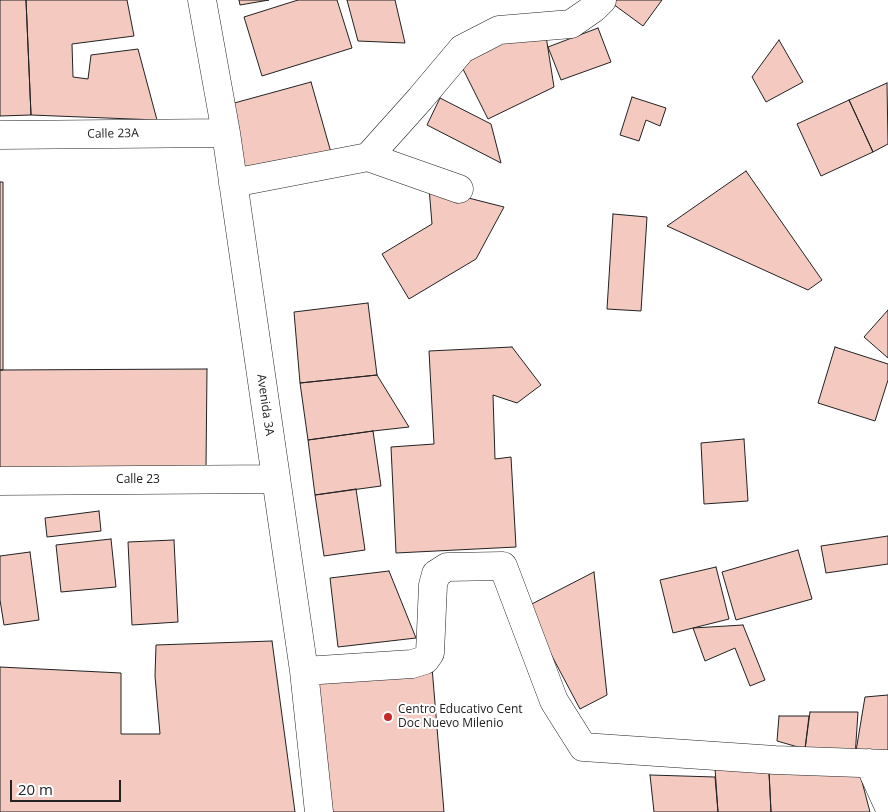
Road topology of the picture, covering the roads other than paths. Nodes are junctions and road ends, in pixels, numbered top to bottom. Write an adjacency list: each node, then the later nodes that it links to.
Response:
1 (202, 0): 3 (street, Avenida 3A)
2 (602, 0): 5 (street)
3 (226, 133): 4 (street, Calle 23A); 6 (street, Avenida 3A)
4 (0, 136)
5 (368, 157): 6 (street); 7 (street)
6 (233, 183): 8 (street, Avenida 3A)
7 (459, 189)
8 (276, 479): 9 (street, Calle 23); 10 (street, Avenida 3A)
9 (0, 481)
10 (304, 671): 11 (street); 13 (street, Avenida 3A)
11 (878, 763): 12 (street)
12 (888, 805)
13 (319, 812)

